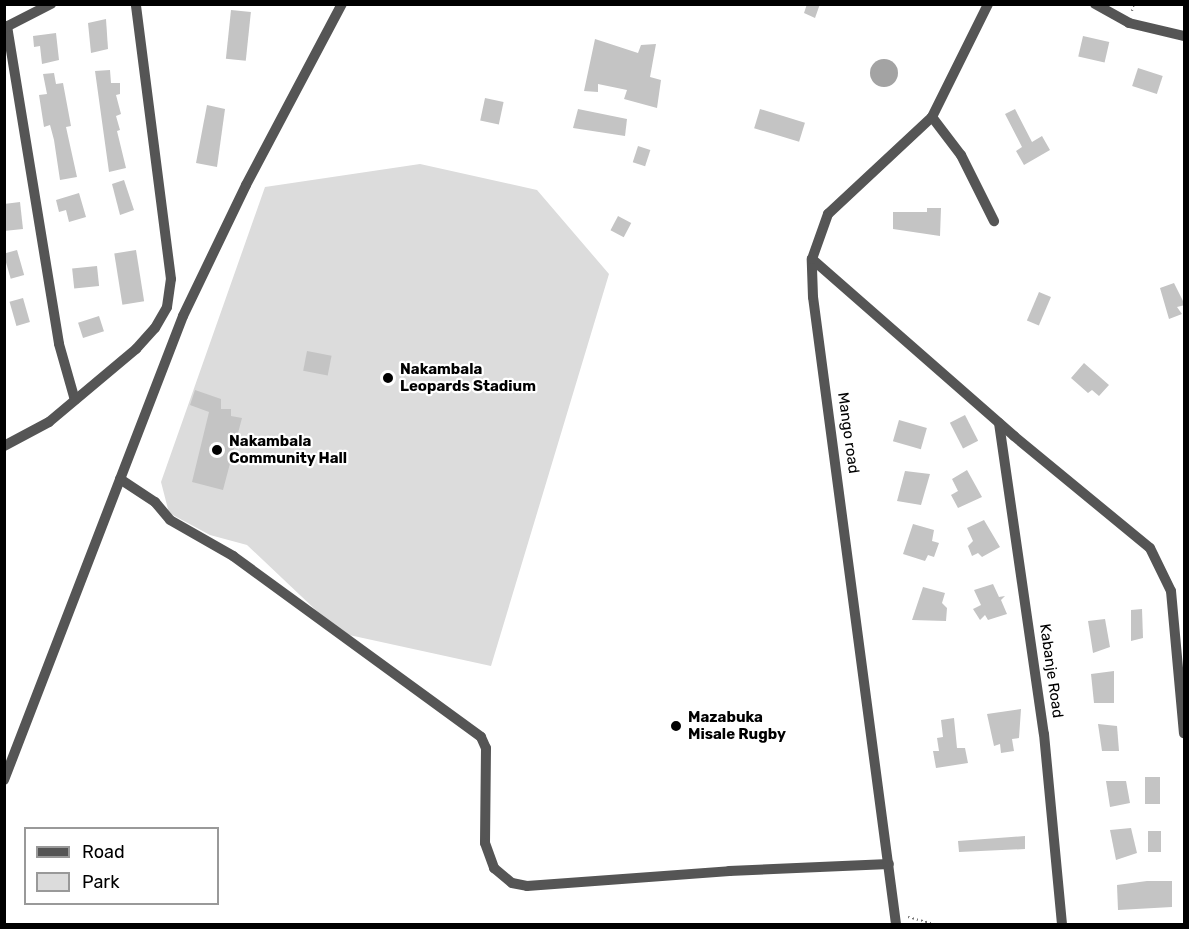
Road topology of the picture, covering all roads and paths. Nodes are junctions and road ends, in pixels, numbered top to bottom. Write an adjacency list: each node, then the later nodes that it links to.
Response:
1 (51, 4): 6 (street)
2 (136, 4): 12 (street)
3 (342, 4): 13 (street)
4 (988, 4): 9 (street, Mango road)
5 (1095, 4): 8 (street)
6 (40, 7): 7 (street)
7 (6, 27): 14 (street)
8 (1185, 36)
9 (932, 117): 10 (street); 11 (street, Mango road)
10 (994, 221)
11 (812, 259): 15 (street); 20 (street, Mango road)
12 (167, 307): 13 (street); 14 (street)
13 (183, 316): 17 (street)
14 (75, 400): 16 (street)
15 (999, 423): 18 (street); 23 (street, Kabanje Road)
16 (4, 446)
17 (120, 479): 19 (street); 20 (street)
18 (1185, 733)
19 (4, 780)
20 (890, 864): 21 (street, Mango road)
21 (896, 919): 22 (path)
22 (934, 924)
23 (1062, 924)

